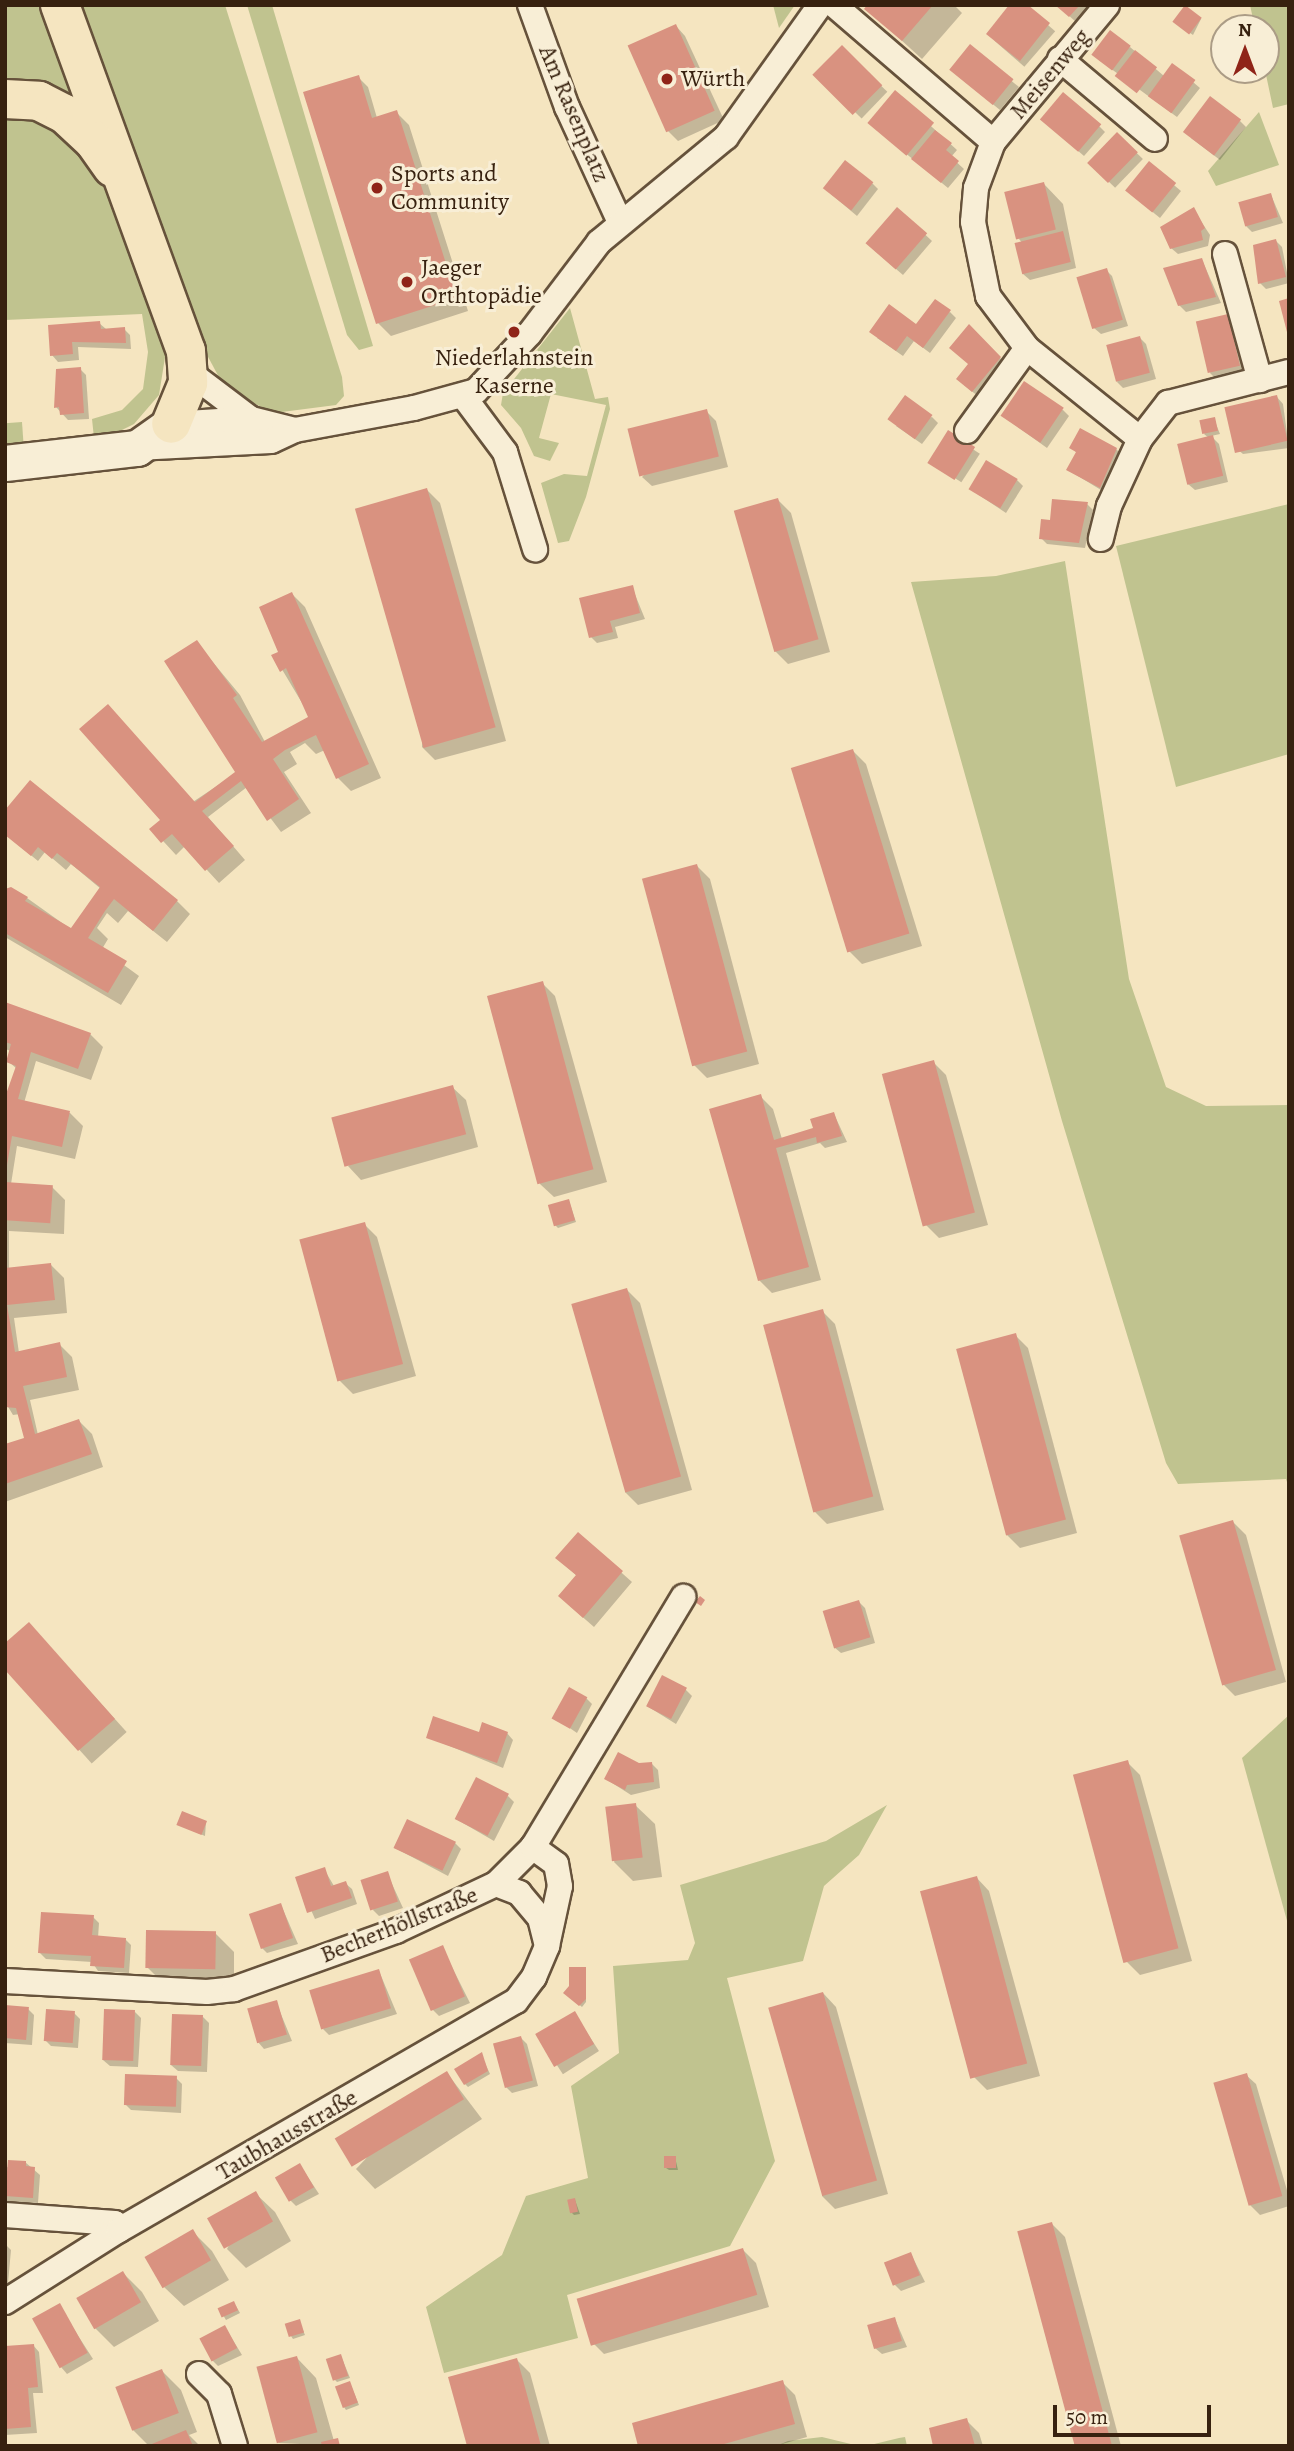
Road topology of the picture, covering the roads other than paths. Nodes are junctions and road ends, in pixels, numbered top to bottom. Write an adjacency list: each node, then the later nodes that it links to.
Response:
1 (60, 5): 10 (highway)
2 (530, 5): 11 (street, Am Rasenplatz)
3 (820, 5): 11 (street)
4 (834, 5): 9 (street)
5 (1107, 5): 6 (street, Meisenweg)
6 (1060, 59): 8 (street); 9 (street, Meisenweg)
7 (5, 99): 10 (highway)
8 (1155, 139)
9 (993, 142): 13 (street, Meisenweg)
10 (121, 181): 14 (highway)
11 (620, 222): 17 (street)
12 (1225, 254): 16 (street)
13 (1027, 348): 21 (street); 22 (street, Meisenweg)
14 (189, 372): 18 (street); 19 (highway)
15 (1289, 372): 16 (street)
16 (1260, 380): 22 (street)
17 (464, 397): 20 (street); 27 (street)
18 (251, 419): 19 (street); 20 (street)
19 (171, 424): 23 (street); 24 (street)
20 (295, 430): 23 (street)
21 (967, 430)
22 (1140, 439): 26 (street)
23 (242, 444): 24 (street)
24 (137, 448): 25 (street)
25 (5, 463)
26 (1101, 539)
27 (535, 549)
28 (683, 1597): 29 (street, Becherhöllstraße)
29 (527, 1853): 30 (street, Becherhöllstraße); 31 (street); 32 (street, Taubhausstraße)
30 (496, 1884): 31 (street); 33 (street, Becherhöllstraße)
31 (540, 1918): 32 (street)
32 (547, 1946): 35 (street, Taubhausstraße)
33 (5, 1980)
34 (5, 2215): 35 (street)
35 (119, 2230): 36 (street, Taubhausstraße)
36 (5, 2302)
37 (199, 2374): 38 (street)
38 (235, 2446)

